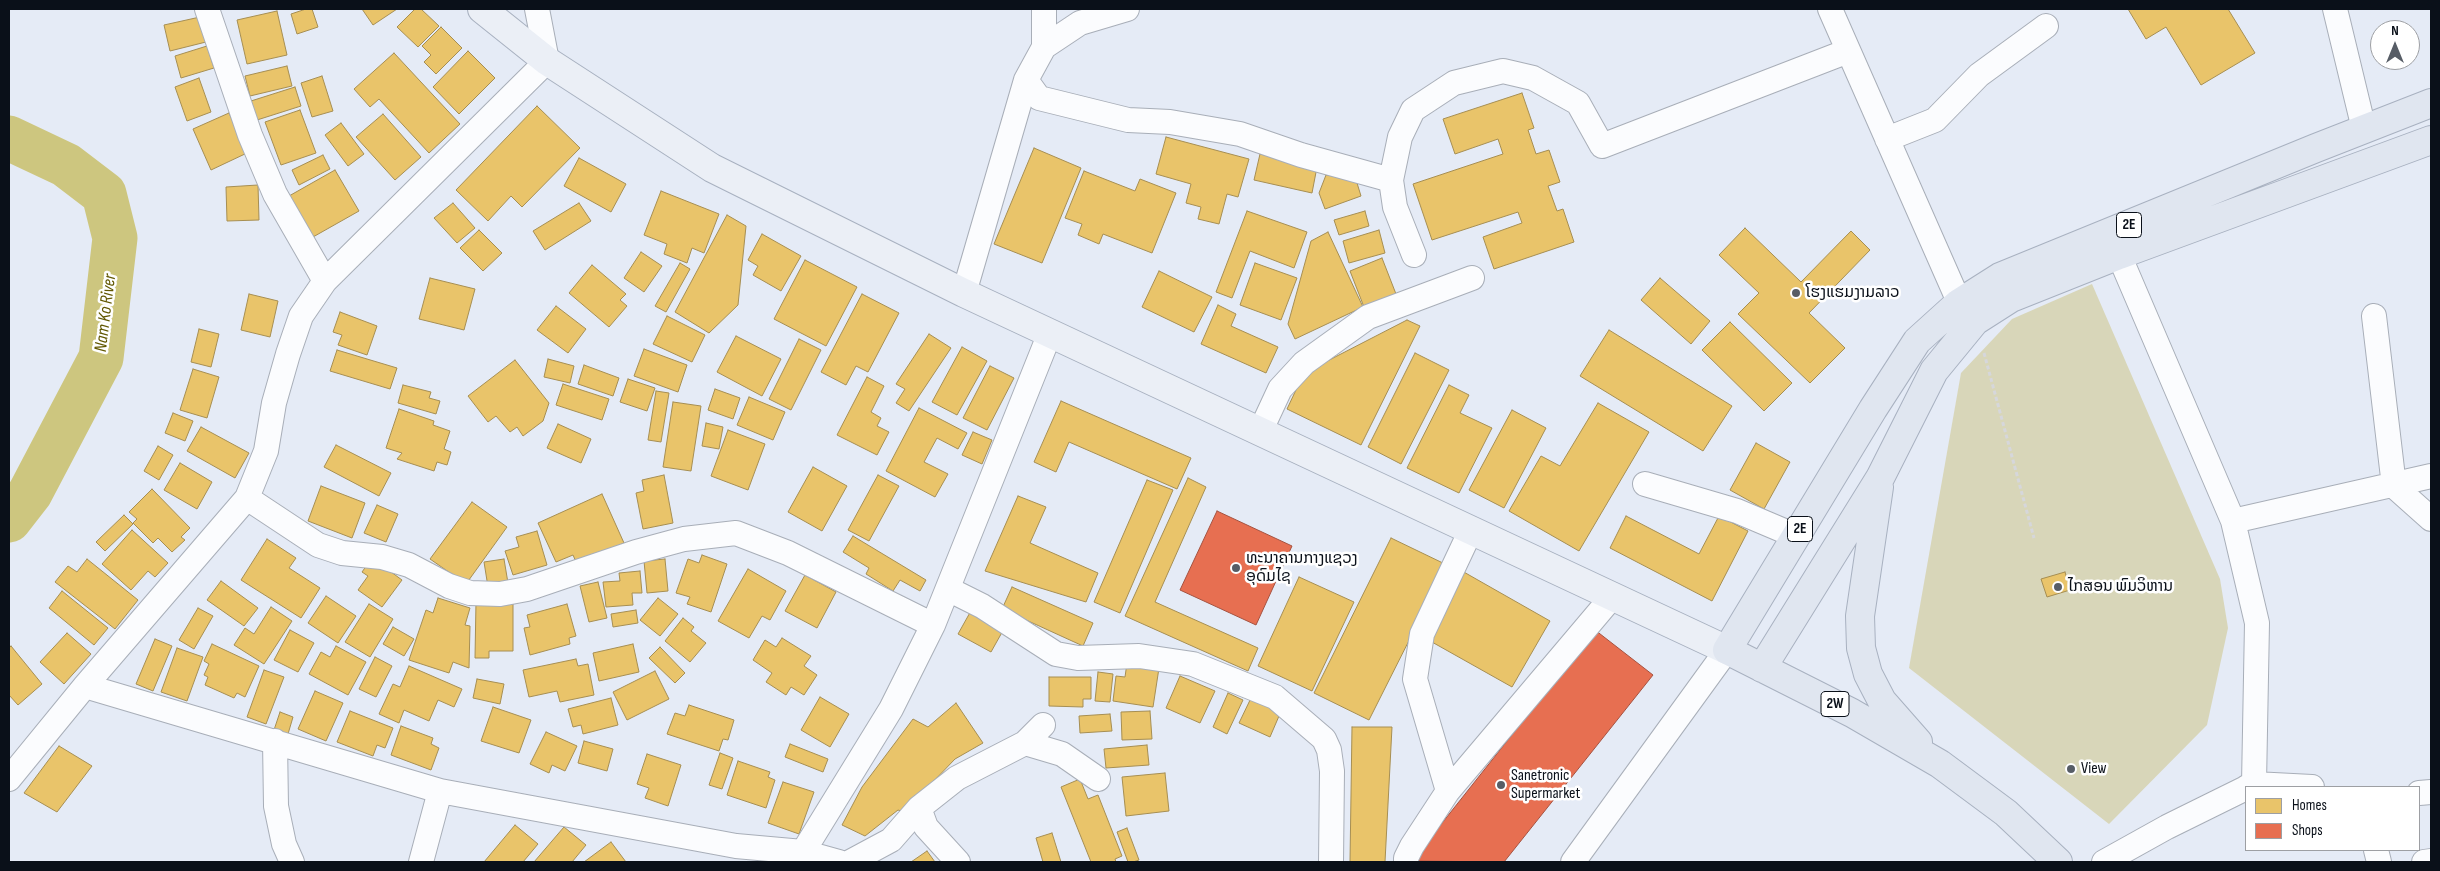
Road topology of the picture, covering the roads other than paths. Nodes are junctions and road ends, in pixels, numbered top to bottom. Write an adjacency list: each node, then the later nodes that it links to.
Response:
1 (207, 9): 23 (street)
2 (482, 9): 11 (main road)
3 (537, 9): 11 (street)
4 (1044, 9): 9 (street)
5 (1128, 9): 9 (street)
6 (1830, 9): 10 (street)
7 (2335, 9): 14 (street)
8 (2046, 26): 15 (street)
9 (1044, 47): 12 (street)
10 (1848, 51): 15 (street); 19 (street)
11 (547, 61): 23 (street); 24 (main road)
12 (1026, 80): 19 (street); 24 (street)
13 (2431, 103): 14 (highway, 2E)
14 (2364, 129): 17 (highway, 2E)
15 (1886, 140): 26 (street)
16 (2431, 140): 18 (highway, 2E)
17 (2316, 148): 18 (highway); 26 (highway, 2E)
18 (2329, 177): 21 (highway, 2E)
19 (1391, 180): 20 (street)
20 (1414, 255)
21 (2119, 255): 26 (highway, 2E); 35 (street)
22 (1472, 278): 28 (street)
23 (325, 281): 33 (street)
24 (964, 293): 27 (main road)
25 (2374, 316): 32 (street)
26 (1968, 317): 30 (highway, 2E); 37 (highway, 2E)
27 (1050, 333): 28 (main road); 38 (street)
28 (1260, 432): 36 (main road)
29 (2431, 476): 32 (street)
30 (1880, 478): 42 (highway, 2E); 47 (highway)
31 (1645, 484): 37 (street)
32 (2394, 486): 34 (street); 35 (street)
33 (247, 498): 40 (street); 43 (street)
34 (2431, 519)
35 (2233, 521): 50 (street)
36 (1471, 530): 39 (main road); 53 (street)
37 (1796, 536): 41 (highway, 2E)
38 (948, 589): 40 (street); 62 (street)
39 (1612, 597): 41 (main road); 53 (street)
40 (933, 625): 55 (street)
41 (1726, 650): 42 (highway, 2W); 64 (street)
42 (1762, 668): 47 (highway, 2W)
43 (85, 686): 45 (street); 48 (street)
44 (1042, 725): 46 (street)
45 (275, 741): 52 (street); 57 (street)
46 (1025, 743): 49 (street); 54 (street)
47 (1940, 764): 65 (highway, 2W)
48 (9, 779)
49 (1098, 779)
50 (2249, 786)
51 (2245, 788): 66 (street)
52 (440, 790): 55 (street); 58 (street)
53 (1448, 791): 63 (street)
54 (919, 808): 60 (street); 61 (street)
55 (804, 857): 59 (street)
56 (2431, 860): 67 (street)
57 (292, 862)
58 (422, 862)
59 (839, 862)
60 (850, 862)
61 (958, 862)
62 (1331, 862)
63 (1406, 862)
64 (1573, 862)
65 (2058, 862)
66 (2104, 862)
67 (2424, 862)

